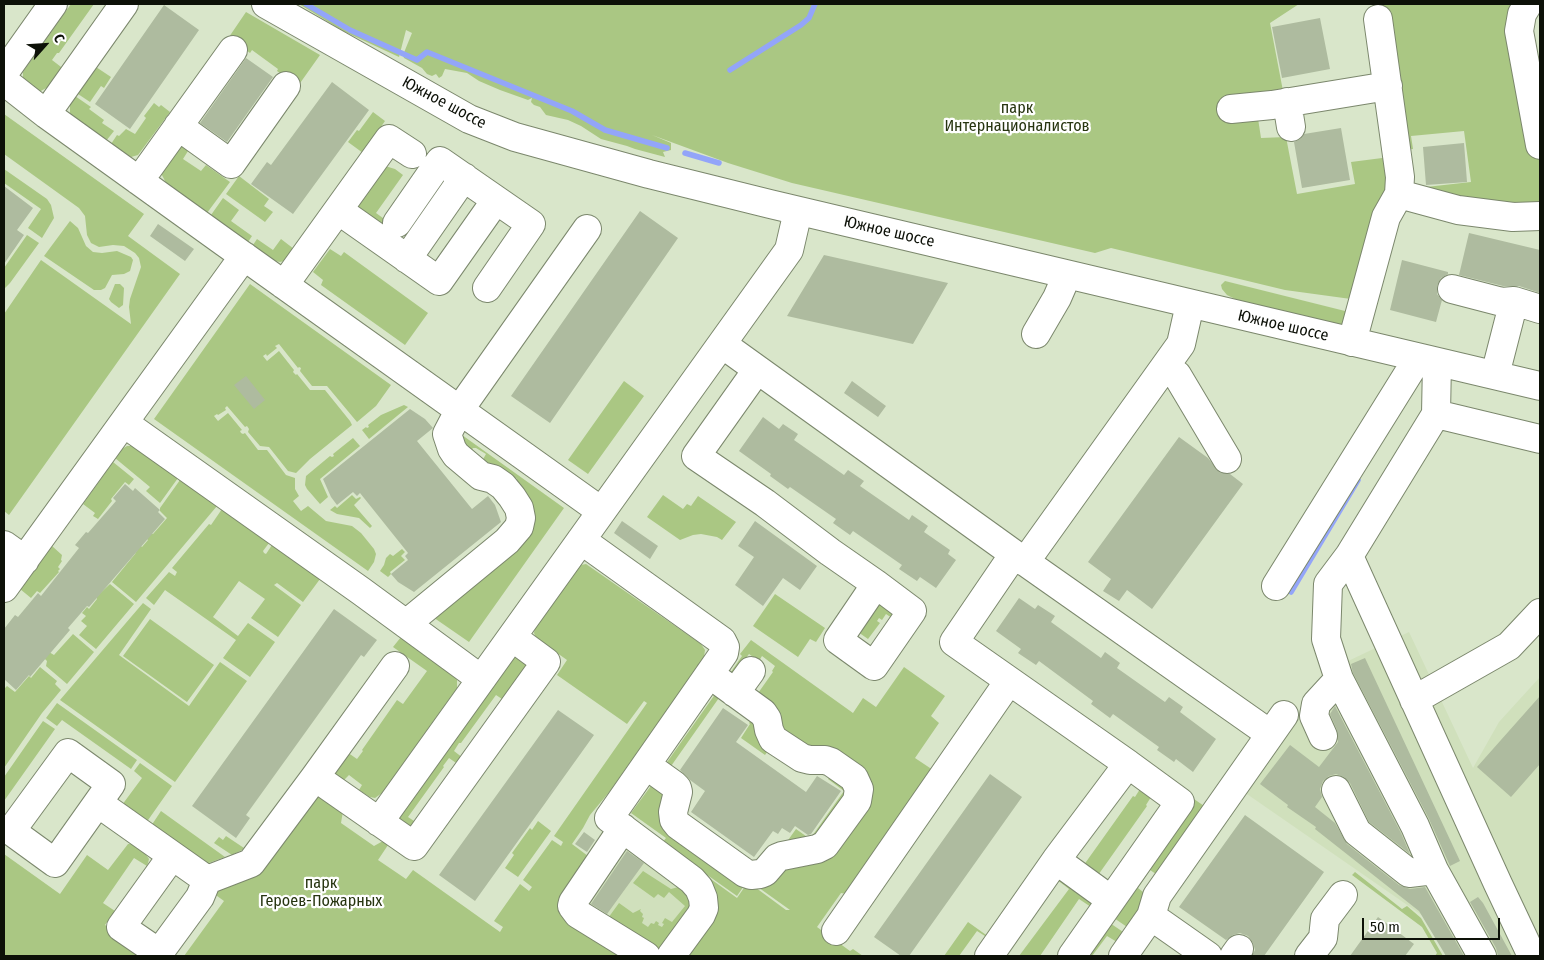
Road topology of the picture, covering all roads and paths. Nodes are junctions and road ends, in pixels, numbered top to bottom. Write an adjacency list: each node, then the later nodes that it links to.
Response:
1 (53, 4): 7 (street)
2 (124, 4): 12 (street)
3 (266, 4): 21 (street, Южное шоссе)
4 (1528, 4): 14 (street)
5 (1378, 19): 10 (street)
6 (233, 50): 13 (street)
7 (4, 73)
8 (4, 81): 12 (street)
9 (286, 86): 13 (street)
10 (1388, 86): 11 (street); 18 (street)
11 (1231, 109)
12 (46, 114): 17 (street)
13 (178, 126): 17 (street)
14 (1540, 145)
15 (412, 154): 20 (street)
16 (464, 177): 19 (street); 23 (street); 26 (street)
17 (139, 180): 25 (street)
18 (1400, 194): 22 (street); 35 (street)
19 (496, 200): 26 (street); 29 (street)
20 (338, 210): 26 (street); 28 (street)
21 (798, 211): 27 (street, Южное шоссе); 36 (street)
22 (1540, 216)
23 (398, 223)
24 (588, 229): 42 (street)
25 (244, 256): 28 (street); 44 (street)
26 (407, 259)
27 (1068, 275): 32 (street, Южное шоссе); 34 (street)
28 (284, 285): 42 (street)
29 (487, 288)
30 (1452, 289): 31 (street)
31 (1514, 301): 33 (street); 40 (street)
32 (1190, 304): 35 (street, Южное шоссе); 38 (street)
33 (1540, 308)
34 (1036, 334)
35 (1352, 342): 37 (street, Южное шоссе)
36 (722, 344): 39 (street); 47 (street)
37 (1428, 360): 40 (street, Южное шоссе); 43 (street); 53 (street)
38 (1165, 366): 46 (street); 51 (street)
39 (757, 370): 51 (street); 52 (street)
40 (1495, 375): 41 (street, Южное шоссе)
41 (1540, 386)
42 (460, 409): 47 (street); 56 (street)
43 (1436, 414): 45 (street); 50 (street)
44 (124, 422): 49 (street); 56 (street)
45 (1540, 439)
46 (1227, 459)
47 (601, 511): 48 (street)
48 (581, 540): 57 (street); 60 (street)
49 (14, 553): 54 (street)
50 (1349, 556): 61 (street); 65 (street)
51 (1020, 558): 63 (street); 80 (street)
52 (876, 584)
53 (1276, 586)
54 (4, 588)
55 (1540, 613): 65 (street)
56 (406, 624): 62 (street)
57 (512, 637): 62 (street); 72 (street)
58 (395, 666): 69 (street)
59 (751, 672): 64 (street)
60 (710, 673): 64 (street); 68 (street)
61 (1339, 678): 66 (street); 76 (street)
62 (481, 679): 72 (street)
63 (1009, 681): 67 (street); 81 (street)
64 (735, 693): 68 (street)
65 (1414, 700): 90 (street)
66 (1323, 736)
67 (1128, 764): 75 (street); 79 (street)
68 (646, 765): 73 (street)
69 (315, 777): 72 (street); 77 (street)
70 (1336, 790): 76 (street)
71 (98, 803): 74 (street)
72 (379, 822)
73 (623, 828): 82 (street); 83 (street)
74 (172, 856): 77 (street); 77 (street)
75 (1056, 860): 79 (street); 84 (street)
76 (1434, 870): 89 (street)
77 (207, 880)
78 (1343, 895): 88 (street)
79 (1111, 900): 85 (street)
80 (1151, 916): 86 (street); 87 (street)
81 (836, 931)
82 (646, 956)
83 (671, 956)
84 (989, 956)
85 (1072, 956)
86 (1123, 956)
87 (1208, 956)
88 (1309, 956)
89 (1482, 956)
90 (1532, 956)

